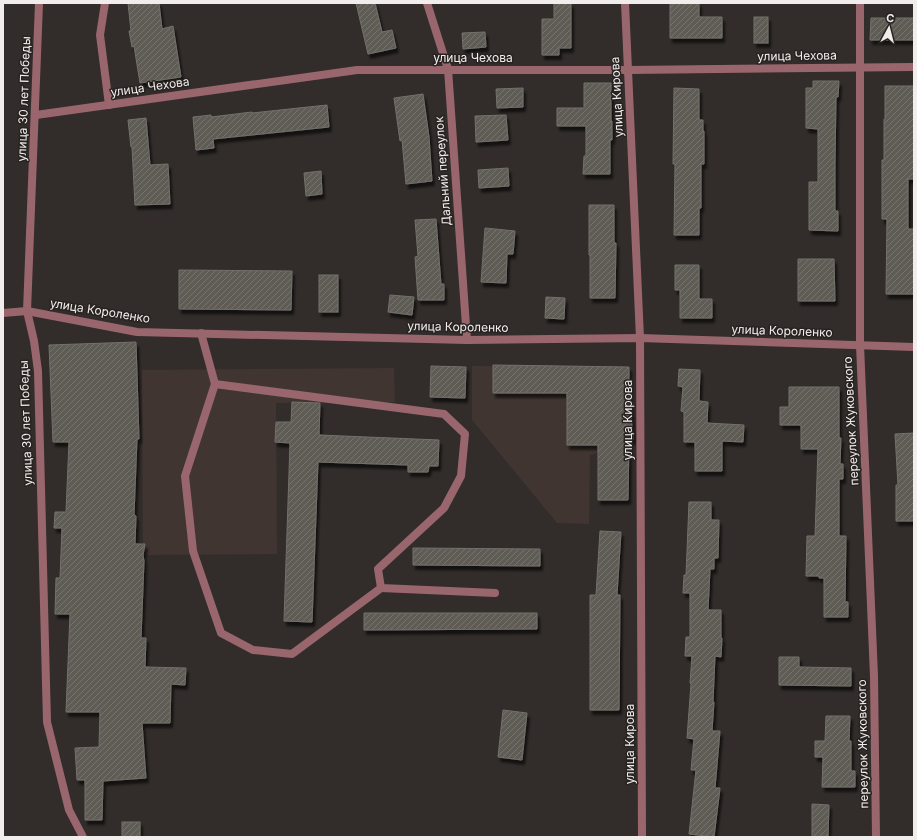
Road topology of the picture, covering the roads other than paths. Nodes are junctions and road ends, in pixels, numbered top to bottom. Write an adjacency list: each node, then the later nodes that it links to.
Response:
1 (39, 3): 11 (street, улица 30 лет Победы)
2 (104, 3): 10 (street)
3 (427, 3): 8 (street, Дальний переулок)
4 (625, 3): 9 (street, улица Кирова)
5 (860, 3): 7 (street, переулок Жуковского)
6 (914, 67): 7 (street, улица Чехова)
7 (860, 68): 9 (street, улица Чехова); 17 (street, переулок Жуковского)
8 (448, 70): 9 (street, улица Чехова); 10 (street, улица Чехова); 16 (street, Дальний переулок)
9 (628, 70): 15 (street, улица Кирова)
10 (109, 105): 11 (street, улица Чехова)
11 (36, 115): 12 (street, улица 30 лет Победы)
12 (27, 311): 13 (street, улица Короленко); 14 (street, улица Короленко); 22 (street, улица 30 лет Победы)
13 (3, 313)
14 (200, 334): 16 (street, улица Короленко); 19 (street)
15 (640, 338): 16 (street, улица Короленко); 17 (street, улица Короленко); 23 (street, улица Кирова)
16 (467, 340)
17 (860, 345): 18 (street, улица Короленко); 24 (street, переулок Жуковского)
18 (914, 347)
19 (215, 384): 20 (street); 20 (street)
20 (381, 588): 21 (street)
21 (495, 593)
22 (82, 837)
23 (642, 837)
24 (876, 837)

